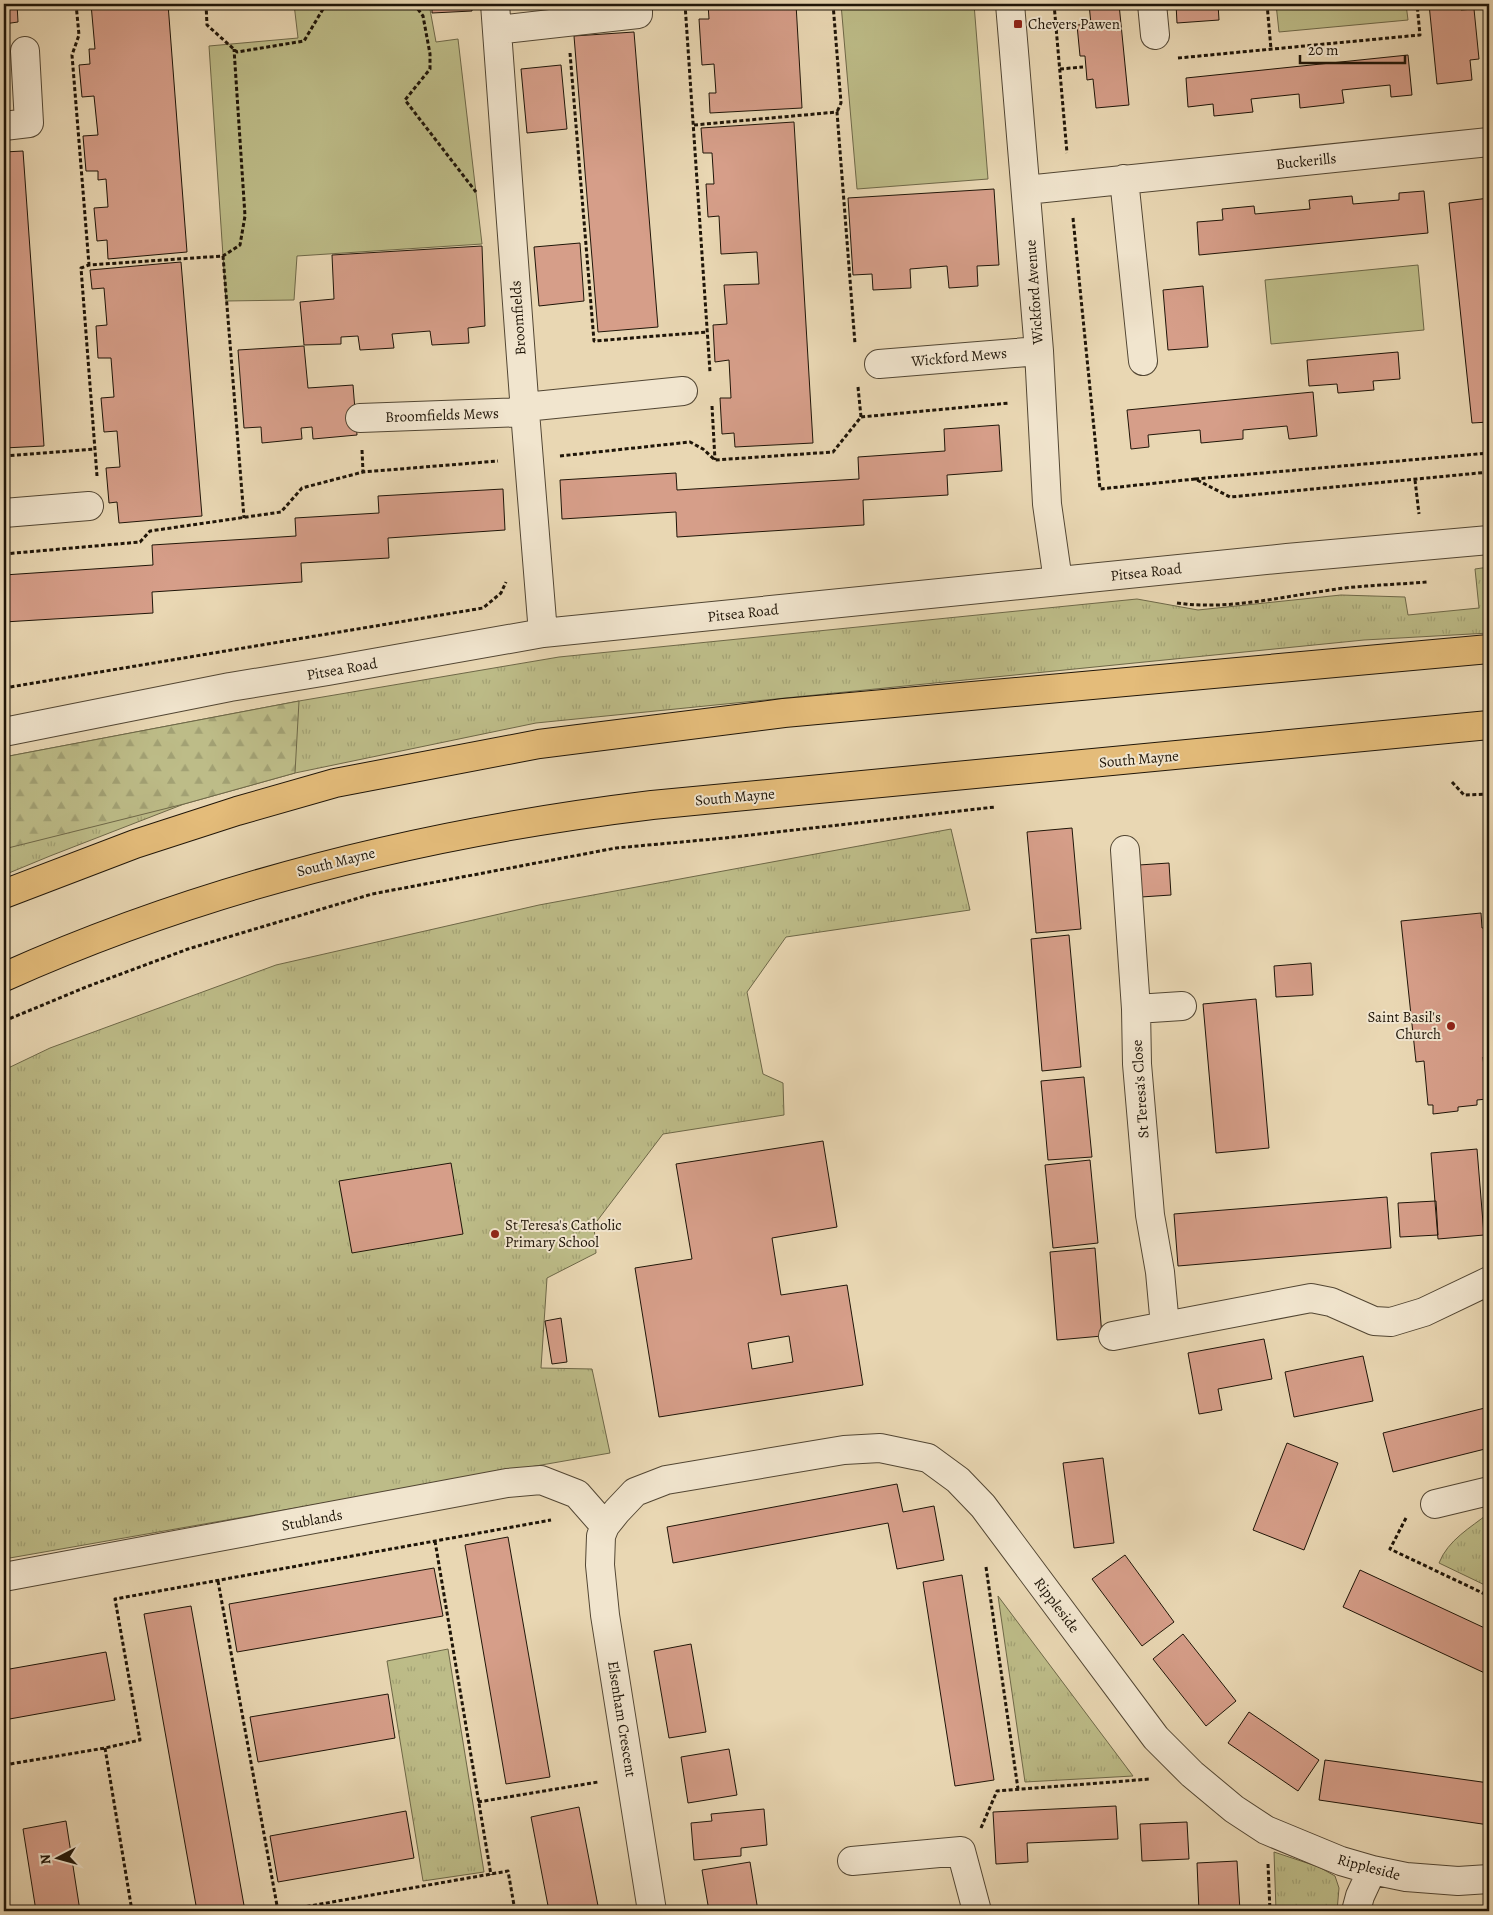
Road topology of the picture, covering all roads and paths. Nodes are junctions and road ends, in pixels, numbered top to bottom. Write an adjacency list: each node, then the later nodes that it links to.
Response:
1 (76, 4): 32 (path)
2 (206, 4): 15 (path)
3 (326, 4): 15 (path)
4 (414, 4): 29 (path)
5 (638, 4): 13 (street)
6 (685, 4): 23 (path)
7 (833, 4): 22 (path)
8 (1010, 4): 28 (street, Wickford Avenue)
9 (1054, 4): 21 (path)
10 (1152, 4): 14 (street)
11 (1267, 4): 17 (path)
12 (1417, 4): 17 (path)
13 (496, 17): 42 (street, Broomfields)
14 (1155, 35)
15 (234, 49): 31 (path)
16 (570, 49): 33 (path)
17 (1272, 49): 19 (path)
18 (25, 51): 24 (street)
19 (1173, 58)
20 (1083, 67): 21 (path)
21 (1060, 69): 26 (path)
22 (837, 112): 23 (path); 34 (path)
23 (694, 125): 33 (path)
24 (4, 126)
25 (1489, 142): 27 (street, Buckerills)
26 (1067, 159)
27 (1124, 179): 28 (street, Buckerills); 36 (street)
28 (1026, 190): 35 (street, Wickford Avenue)
29 (479, 197)
30 (1073, 217): 53 (path)
31 (223, 256): 32 (path); 58 (path)
32 (89, 266): 45 (path)
33 (707, 332): 38 (path)
34 (855, 348)
35 (1039, 351): 37 (street, Wickford Mews); 62 (street, Wickford Avenue)
36 (1143, 361)
37 (868, 371): 43 (path)
38 (710, 382)
39 (683, 391): 42 (street, Broomfields Mews)
40 (712, 401): 50 (path)
41 (1018, 402): 43 (path)
42 (525, 409): 44 (street, Broomfields Mews); 48 (street, Broomfields)
43 (860, 417): 50 (path)
44 (360, 418)
45 (95, 449): 47 (path); 52 (path)
46 (1489, 453): 53 (path)
47 (4, 456)
48 (529, 459): 50 (path); 63 (street, Broomfields)
49 (500, 460): 58 (path)
50 (716, 460)
51 (1489, 472): 54 (path)
52 (97, 478)
53 (1195, 479): 54 (path)
54 (1415, 480): 57 (path)
55 (89, 506): 56 (street)
56 (4, 513)
57 (1419, 515)
58 (244, 518): 60 (path)
59 (1489, 540): 62 (street, Pitsea Road)
60 (4, 554)
61 (507, 580): 65 (path)
62 (1058, 581): 63 (street, Pitsea Road)
63 (543, 633): 67 (street, Pitsea Road)
64 (1489, 649): 72 (main road)
65 (4, 688)
66 (1489, 726): 73 (main road, South Mayne)
67 (4, 732)
68 (1452, 782): 69 (path)
69 (1489, 794)
70 (999, 807): 76 (path)
71 (1125, 850): 75 (street, St Teresa's Close)
72 (4, 894)
73 (4, 977)
74 (1182, 1006): 75 (street)
75 (1136, 1009): 78 (street, St Teresa's Close)
76 (4, 1021)
77 (1489, 1281): 78 (street)
78 (1165, 1326): 79 (street)
79 (1113, 1336)
80 (1489, 1491): 81 (street)
81 (1435, 1504)
82 (551, 1520): 84 (path)
83 (605, 1526): 86 (street, Stublands); 95 (street, Rippleside); 102 (street, Elsenham Crescent)
84 (435, 1541): 87 (path); 92 (path)
85 (986, 1566): 90 (path)
86 (4, 1577)
87 (218, 1581): 88 (path); 99 (path)
88 (105, 1748): 89 (path); 98 (path)
89 (4, 1765)
90 (1153, 1779)
91 (601, 1782): 92 (path)
92 (478, 1802): 96 (path)
93 (1268, 1855): 104 (path)
94 (852, 1861): 103 (street)
95 (1372, 1870): 97 (street, Rippleside); 105 (street)
96 (491, 1875): 100 (path); 101 (path)
97 (1489, 1879)
98 (132, 1911)
99 (278, 1911)
100 (282, 1911)
101 (515, 1911)
102 (652, 1911)
103 (977, 1911)
104 (1270, 1911)
105 (1356, 1911)

